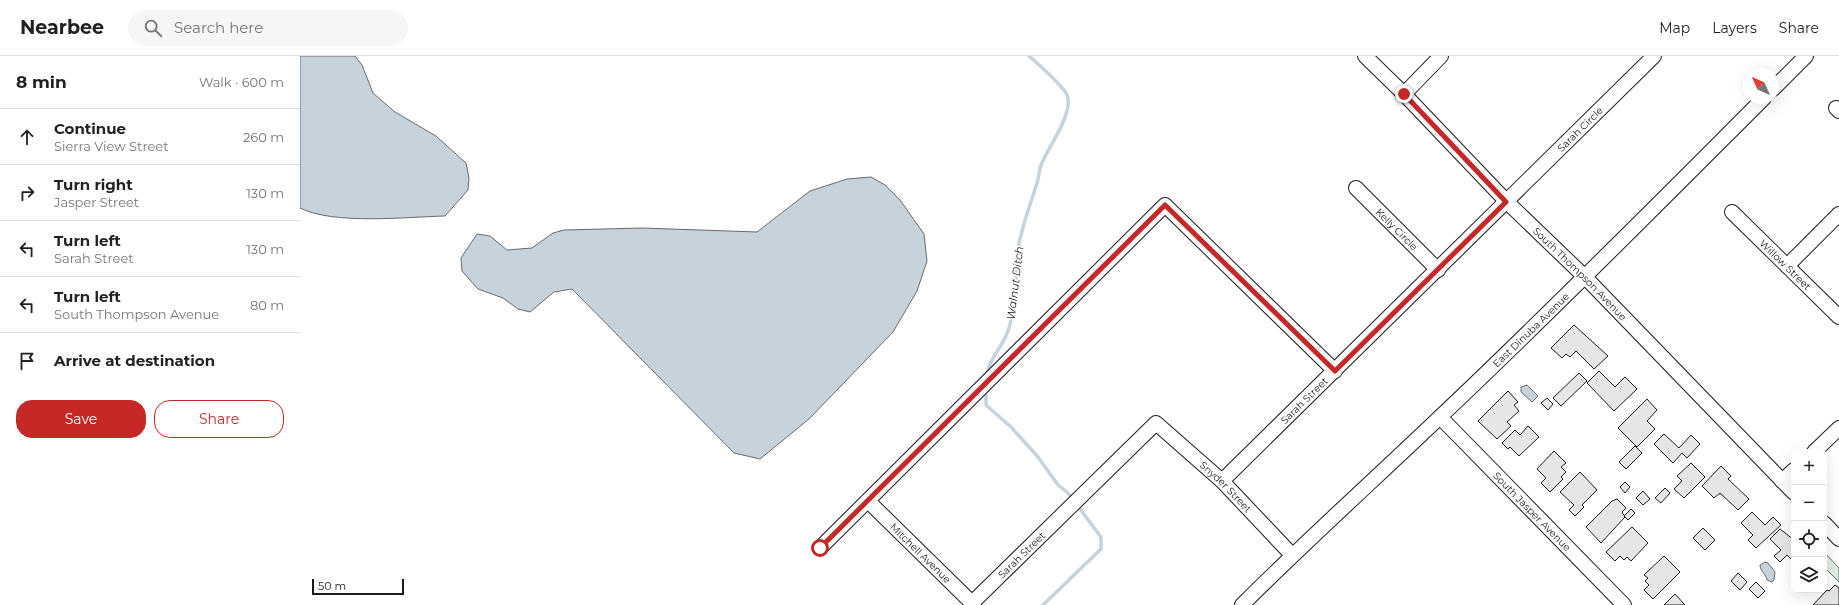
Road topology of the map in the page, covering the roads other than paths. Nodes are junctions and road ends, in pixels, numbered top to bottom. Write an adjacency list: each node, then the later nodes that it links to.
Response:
1 (1365, 56): 6 (street, South Thompson Avenue)
2 (1442, 56): 6 (street)
3 (1654, 56): 9 (street, Sarah Circle)
4 (1806, 56): 5 (street)
5 (1779, 83)
6 (1404, 94): 9 (street, South Thompson Avenue)
7 (1758, 104): 14 (street, East Dinuba Avenue)
8 (1356, 188): 13 (street, Kelly Circle)
9 (1506, 202): 13 (street, Sarah Street); 14 (street, South Thompson Avenue)
10 (1732, 212): 12 (street, Willow Street)
11 (1839, 214): 12 (street)
12 (1787, 266): 15 (street, Willow Street)
13 (1438, 270): 16 (street, Sarah Street)
14 (1585, 277): 17 (street, East Dinuba Avenue); 23 (street, South Thompson Avenue)
15 (1839, 317)
16 (1335, 371): 22 (street, Sarah Street); 25 (street)
17 (1440, 417): 29 (street, East Dinuba Avenue); 32 (street, South Jasper Avenue)
18 (1156, 423): 22 (street, Snyder Street); 30 (street, Sarah Street)
19 (1839, 428): 20 (street)
20 (1817, 449)
21 (1791, 473): 23 (street)
22 (1222, 481): 29 (street, Snyder Street)
23 (1782, 481): 24 (street, South Thompson Avenue)
24 (1791, 490)
25 (868, 501): 28 (street); 30 (street, Mitchell Avenue)
26 (1827, 526): 27 (street)
27 (1839, 539)
28 (820, 548)
29 (1292, 555): 31 (street, East Dinuba Avenue)
30 (973, 604)
31 (1242, 605)
32 (1624, 605)

